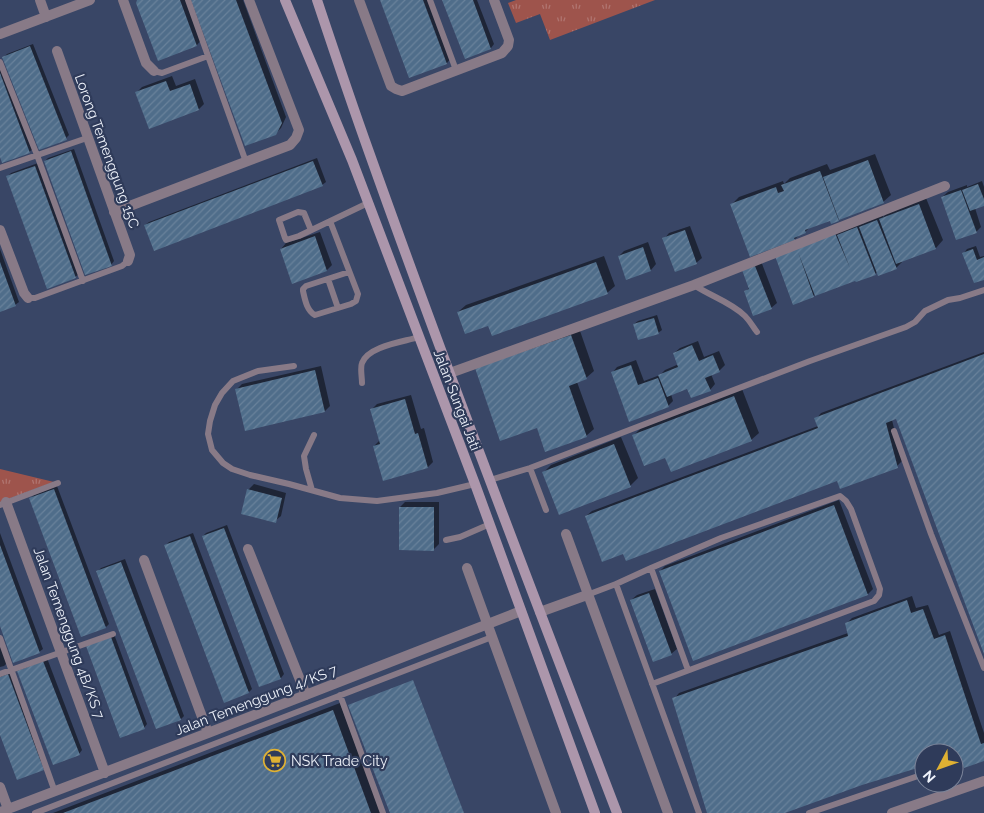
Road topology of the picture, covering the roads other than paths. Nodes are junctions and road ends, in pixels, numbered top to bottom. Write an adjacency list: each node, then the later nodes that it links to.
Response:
1 (40, 0): 11 (street)
2 (90, 0): 11 (street)
3 (123, 0): 17 (street)
4 (188, 0): 14 (lane)
5 (249, 0): 20 (street)
6 (285, 0): 23 (main road, Jalan Sungai Jati)
7 (317, 0): 39 (main road, Jalan Sungai Jati)
8 (359, 0): 16 (street)
9 (430, 0): 16 (lane)
10 (494, 0): 16 (street)
11 (46, 17): 12 (street)
12 (0, 34)
13 (57, 51): 18 (street, Lorong Temenggung 15C)
14 (208, 56): 17 (lane); 20 (lane)
15 (0, 62): 19 (lane)
16 (456, 70)
17 (154, 71)
18 (87, 138): 19 (lane); 24 (street, Lorong Temenggung 15C)
19 (37, 155): 21 (lane); 31 (lane)
20 (246, 162): 24 (street)
21 (0, 168)
22 (945, 186): 32 (street)
23 (368, 203): 25 (lane); 37 (main road, Jalan Sungai Jati)
24 (114, 212): 28 (street, Lorong Temenggung 15C)
25 (330, 221): 27 (lane); 29 (lane)
26 (0, 230): 34 (street)
27 (311, 230): 27 (lane)
28 (128, 260): 31 (lane)
29 (349, 272): 30 (lane); 35 (lane)
30 (328, 279): 35 (lane); 35 (lane)
31 (83, 281): 34 (lane)
32 (694, 285): 36 (lane); 39 (street)
33 (984, 290): 43 (lane)
34 (28, 298)
35 (338, 308)
36 (757, 332)
37 (419, 337): 40 (lane); 46 (main road, Jalan Sungai Jati)
38 (294, 366): 47 (lane)
39 (450, 374): 44 (main road, Jalan Sungai Jati)
40 (362, 383)
41 (894, 431): 66 (lane)
42 (314, 435): 47 (lane)
43 (530, 468): 44 (lane); 49 (lane)
44 (490, 480): 60 (main road, Jalan Sungai Jati)
45 (58, 483): 48 (lane)
46 (475, 484): 47 (lane); 50 (main road, Jalan Sungai Jati)
47 (312, 490)
48 (3, 503): 65 (street, Jalan Temenggung 4B/KS 7)
49 (546, 510)
50 (490, 524): 52 (lane); 59 (main road, Jalan Sungai Jati)
51 (566, 534): 58 (street)
52 (446, 540)
53 (248, 549): 71 (street)
54 (144, 560): 73 (street)
55 (467, 568): 61 (street)
56 (651, 568): 57 (lane); 68 (lane); 68 (lane)
57 (616, 584): 58 (lane); 70 (lane)
58 (588, 595): 60 (street); 85 (street)
59 (521, 611): 61 (street, Jalan Temenggung 4/KS 7); 80 (main road, Jalan Sungai Jati)
60 (540, 612): 84 (main road, Jalan Sungai Jati)
61 (487, 624): 63 (street); 71 (street, Jalan Temenggung 4/KS 7)
62 (113, 634): 65 (lane)
63 (492, 637): 72 (lane); 83 (street)
64 (0, 638): 67 (lane)
65 (61, 653): 67 (lane); 74 (street, Jalan Temenggung 4B/KS 7)
66 (984, 668)
67 (12, 670): 69 (lane); 78 (lane)
68 (688, 670): 70 (lane)
69 (0, 674)
70 (652, 684): 86 (lane)
71 (306, 695): 73 (street, Jalan Temenggung 4/KS 7)
72 (340, 696): 81 (lane); 82 (lane)
73 (208, 733): 74 (street, Jalan Temenggung 4/KS 7)
74 (105, 773): 78 (street, Jalan Temenggung 4/KS 7)
75 (914, 777): 87 (lane)
76 (984, 781): 88 (street)
77 (0, 788): 79 (street)
78 (54, 792): 79 (street, Jalan Temenggung 4/KS 7)
79 (4, 811)
80 (593, 812)
81 (35, 813)
82 (383, 813)
83 (556, 813)
84 (617, 813)
85 (668, 813)
86 (699, 813)
87 (808, 813)
88 (892, 813)

